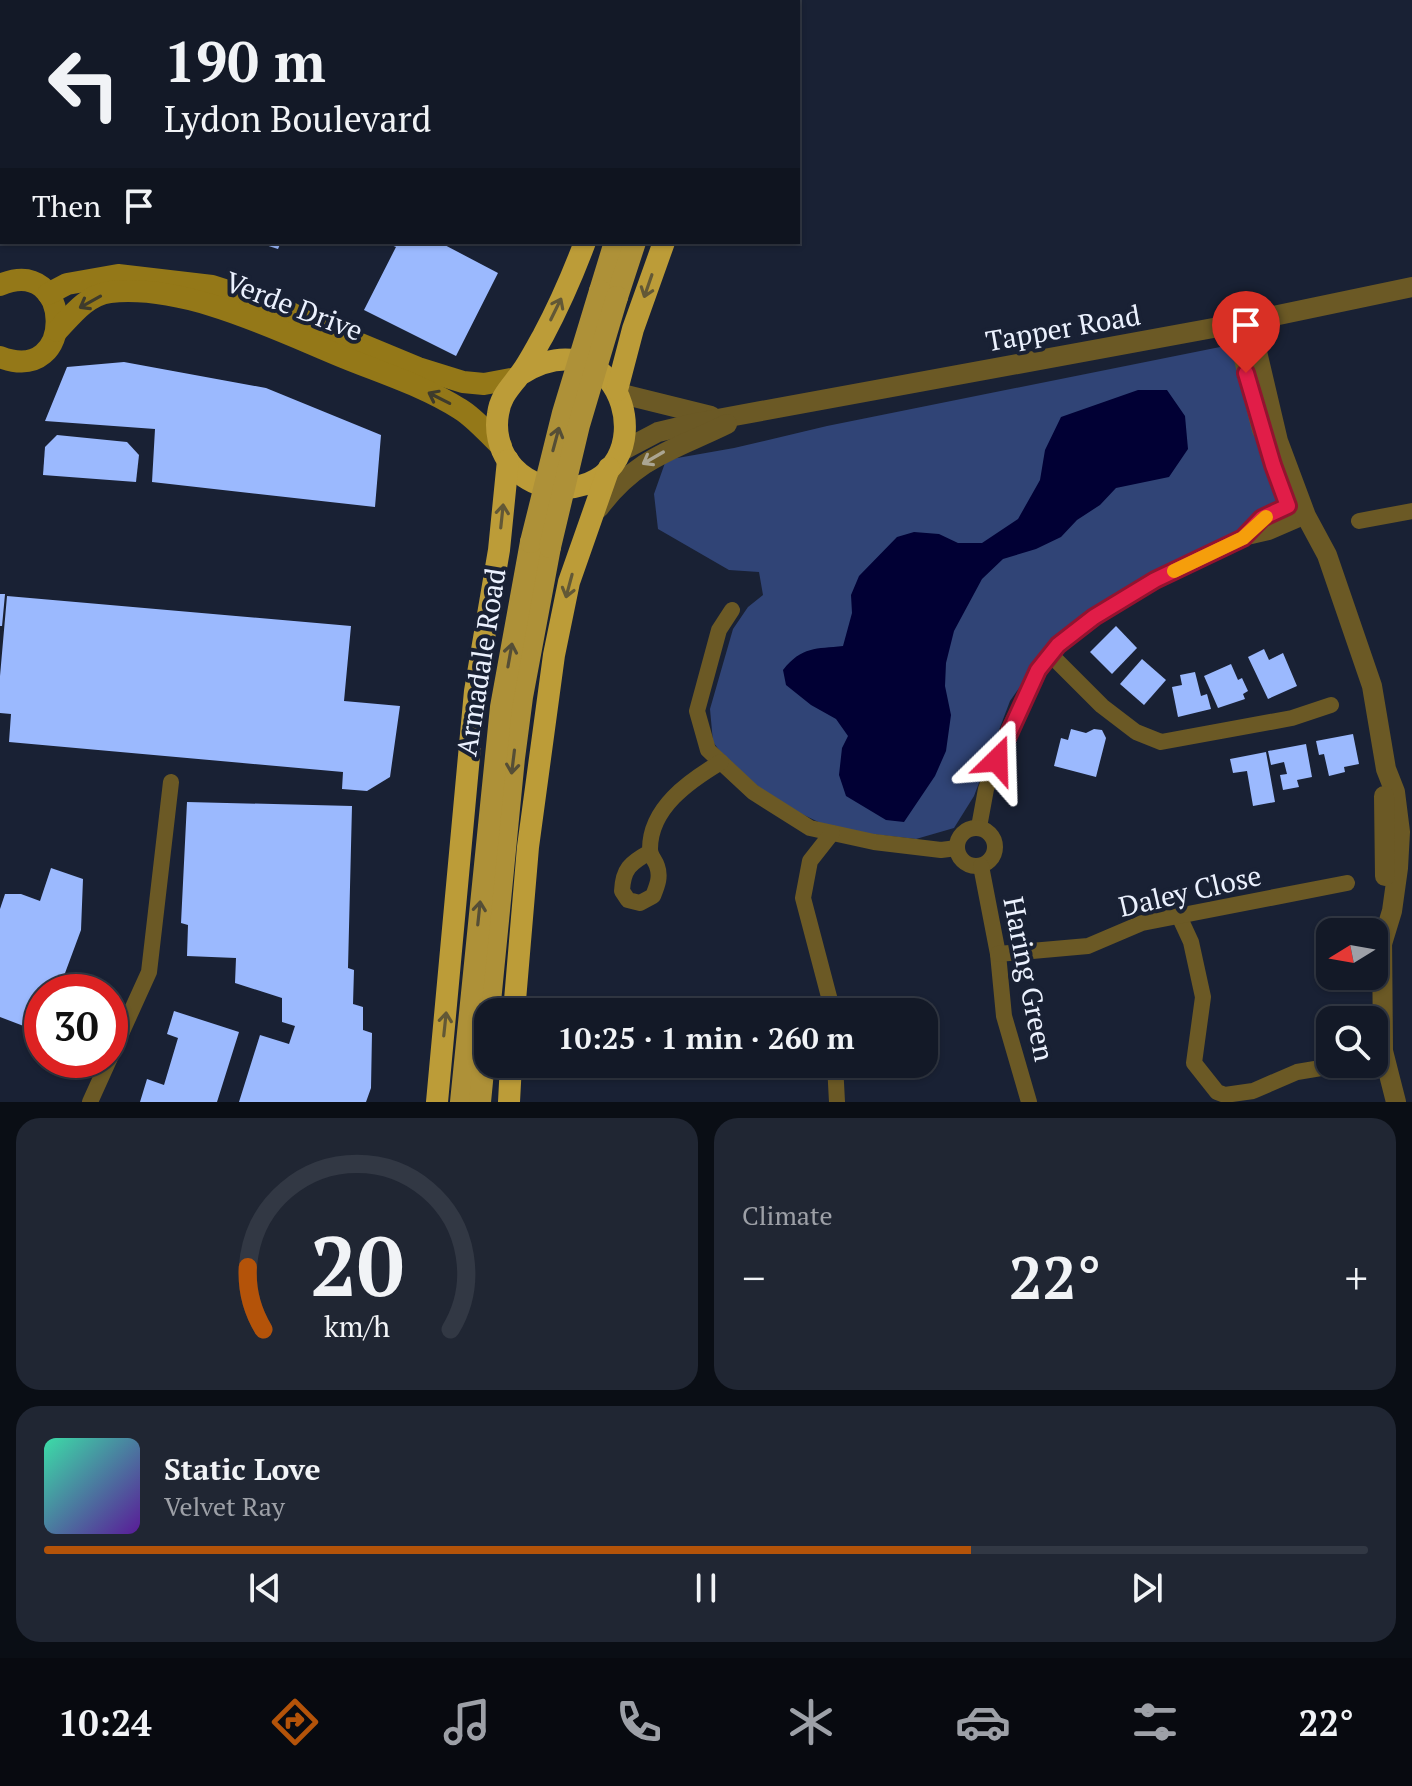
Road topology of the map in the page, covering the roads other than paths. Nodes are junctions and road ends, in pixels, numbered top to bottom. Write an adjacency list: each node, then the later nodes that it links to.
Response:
1 (584, 244): 12 (highway, one-way to 1)
2 (615, 244): 8 (main road, Armadale Road)
3 (634, 244): 8 (main road, Armadale Road)
4 (663, 244): 13 (highway, one-way to 13)
5 (0, 285): 7 (main road)
6 (1412, 287): 9 (street, Tapper Road)
7 (48, 294): 10 (main road); 12 (main road, Verde Drive)
8 (608, 294): 22 (main road, Armadale Road, bridge)
9 (1242, 323): 14 (street, Tapper Road); 18 (street)
10 (57, 331): 11 (main road, Verde Drive); 16 (main road, Verde Drive, one-way to 10)
11 (0, 357)
12 (519, 376): 13 (highway); 16 (highway)
13 (618, 392): 15 (street, Tapper Road); 17 (highway)
14 (749, 414): 15 (street, Tapper Road); 20 (street, one-way to 20)
15 (723, 418): 17 (street, Tapper Road)
16 (504, 453): 17 (highway); 47 (highway, Armadale Road, one-way to 16)
17 (615, 460): 20 (highway)
18 (1297, 511): 24 (street); 32 (street)
19 (1412, 511): 21 (street)
20 (595, 512): 38 (highway, one-way to 38)
21 (1359, 521)
22 (540, 544): 37 (main road, Armadale Road, one-way to 37); 48 (main road, Armadale Road, one-way to 22)
23 (732, 610): 26 (street)
24 (1050, 654): 25 (street); 28 (street)
25 (1331, 705)
26 (721, 762): 29 (street); 31 (street)
27 (171, 782): 40 (street)
28 (979, 827): 30 (street); 33 (street)
29 (832, 833): 30 (street); 39 (street)
30 (957, 848): 33 (street)
31 (650, 852)
32 (1399, 857): 53 (street)
33 (981, 866): 36 (street, Haring Green)
34 (1347, 883): 35 (street, Daley Close)
35 (1179, 916): 36 (street, Daley Close); 41 (street)
36 (998, 954): 52 (street, Haring Green)
37 (490, 998)
38 (515, 998)
39 (829, 998)
40 (128, 1019)
41 (1316, 1069)
42 (101, 1078): 46 (street)
43 (482, 1078): 49 (main road)
44 (510, 1078): 50 (highway)
45 (836, 1078): 51 (street)
46 (90, 1102)
47 (437, 1102)
48 (461, 1102)
49 (480, 1102)
50 (509, 1102)
51 (837, 1102)
52 (1029, 1102)
53 (1396, 1102)

